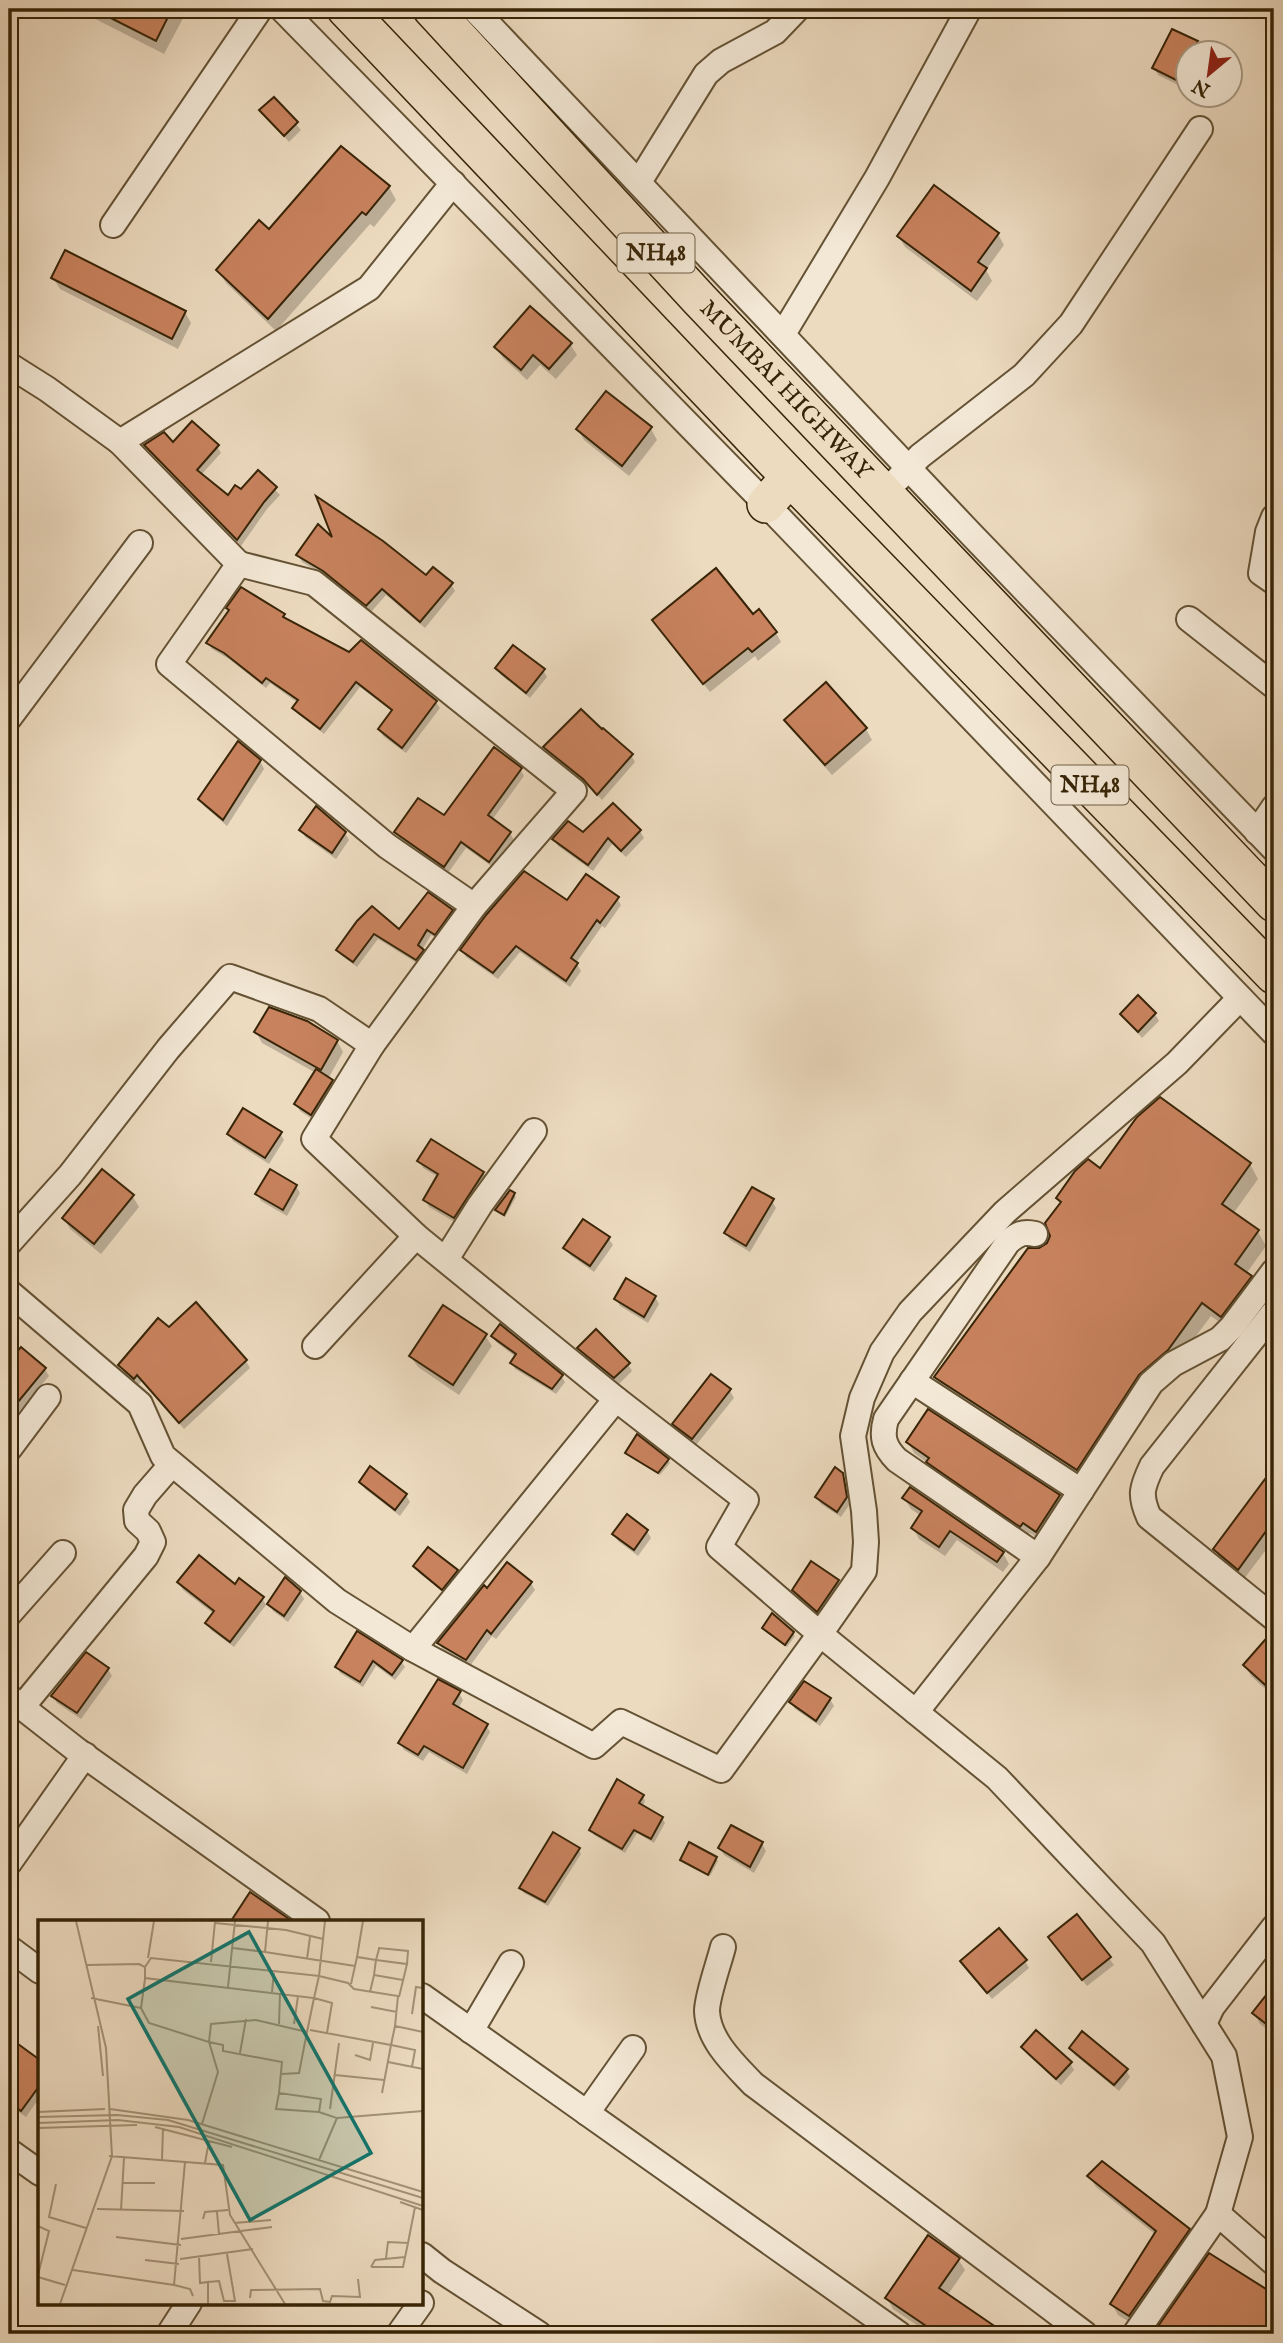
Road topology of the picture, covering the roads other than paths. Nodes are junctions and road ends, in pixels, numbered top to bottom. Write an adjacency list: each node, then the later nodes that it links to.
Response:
1 (260, 9): 11 (street)
2 (282, 9): 10 (street)
3 (346, 9): 16 (highway, NH48)
4 (432, 9): 17 (highway, MUMBAI HIGHWAY / NH48)
5 (474, 9): 9 (street)
6 (797, 9): 9 (street)
7 (969, 9): 12 (street)
8 (1200, 129): 15 (street)
9 (639, 182): 12 (street)
10 (453, 183): 14 (street); 16 (street)
11 (113, 225)
12 (783, 334): 15 (street)
13 (9, 365): 14 (street)
14 (120, 442): 20 (street)
15 (908, 468): 17 (street); 26 (street)
16 (778, 490): 29 (highway, NH48); 30 (street)
17 (884, 494): 27 (highway, NH48)
18 (1274, 517): 21 (street)
19 (140, 543): 24 (street)
20 (239, 564): 28 (street); 28 (street)
21 (1274, 582)
22 (1189, 619): 23 (street)
23 (1274, 686)
24 (9, 718)
25 (1274, 807): 26 (street)
26 (1266, 840)
27 (1274, 903)
28 (474, 905): 32 (street)
29 (1274, 975)
30 (1240, 998): 31 (street); 52 (street)
31 (1274, 1033)
32 (372, 1045): 35 (street); 36 (street)
33 (534, 1131): 37 (street)
34 (1035, 1234): 42 (street)
35 (416, 1236): 37 (street); 41 (street)
36 (9, 1243)
37 (446, 1259): 44 (street)
38 (1274, 1271): 47 (street)
39 (9, 1292): 46 (street)
40 (1274, 1312): 51 (street)
41 (315, 1346)
42 (912, 1381): 47 (street); 49 (street)
43 (48, 1397): 45 (street)
44 (616, 1399): 52 (street); 53 (street)
45 (9, 1449)
46 (173, 1464): 53 (street); 54 (street)
47 (1081, 1491): 49 (street)
48 (63, 1553): 50 (street)
49 (1038, 1557): 55 (street)
50 (9, 1614)
51 (1274, 1618)
52 (820, 1634): 53 (street); 55 (street)
53 (413, 1649)
54 (15, 1702): 56 (street)
55 (916, 1712): 65 (street)
56 (85, 1755): 57 (street); 58 (street)
57 (9, 1863)
58 (316, 1920)
59 (1274, 1927): 65 (street)
60 (723, 1947): 82 (street)
61 (9, 1948): 63 (street)
62 (511, 1963): 66 (street)
63 (38, 1970)
64 (424, 1997): 66 (street)
65 (1204, 2024): 71 (street)
66 (471, 2031): 68 (street)
67 (633, 2048): 68 (street)
68 (587, 2113): 81 (street)
69 (9, 2151): 70 (street)
70 (38, 2173)
71 (1218, 2214): 73 (street); 83 (street)
72 (424, 2257): 74 (street)
73 (1274, 2263)
74 (442, 2271): 75 (street); 80 (street)
75 (424, 2298)
76 (188, 2304): 78 (street)
77 (420, 2304): 79 (street)
78 (169, 2334)
79 (399, 2334)
80 (539, 2334)
81 (899, 2334)
82 (1085, 2334)
83 (1135, 2334)

